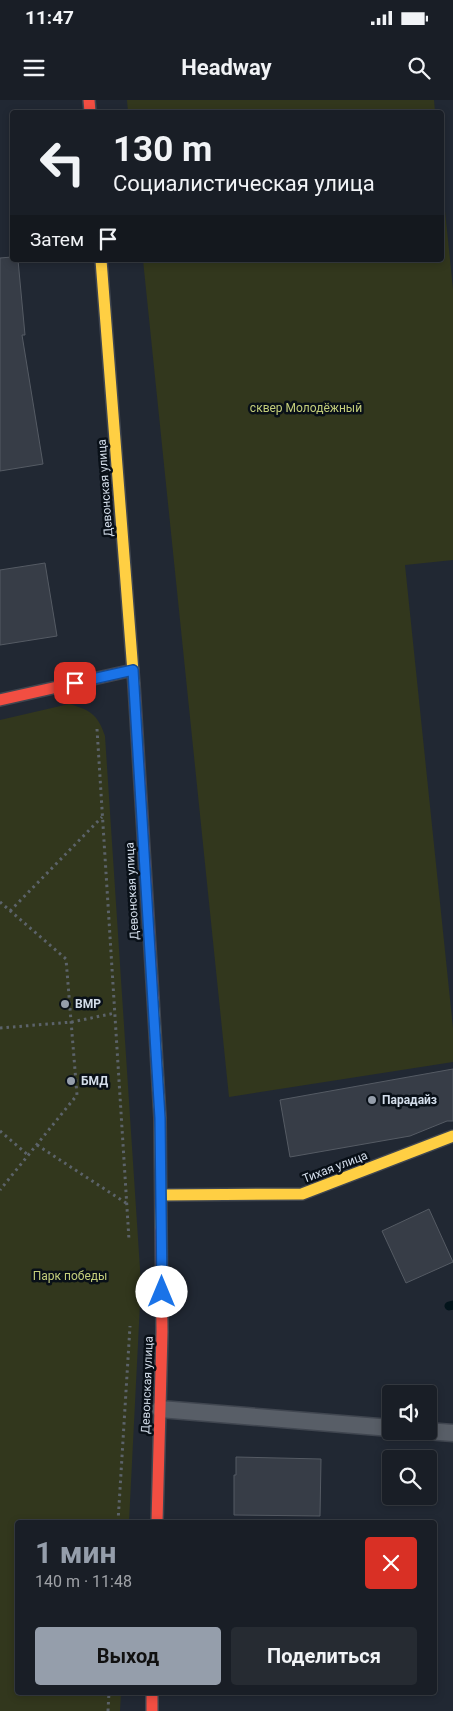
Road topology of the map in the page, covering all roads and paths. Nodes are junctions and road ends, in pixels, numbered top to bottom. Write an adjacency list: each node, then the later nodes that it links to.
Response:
1 (101, 262): 2 (main road, Девонская улица)
2 (133, 670): 3 (main road); 16 (main road, Девонская улица)
3 (0, 700)
4 (97, 729): 5 (path)
5 (102, 817): 7 (path); 8 (path)
6 (0, 903): 7 (path)
7 (10, 911): 9 (path)
8 (114, 1013): 9 (path); 17 (path)
9 (72, 1022): 10 (path); 13 (path)
10 (0, 1028)
11 (0, 1131): 14 (path)
12 (453, 1136): 16 (main road, Тихая улица)
13 (37, 1145): 14 (path); 17 (path)
14 (28, 1155): 15 (path)
15 (0, 1190)
16 (161, 1194): 20 (main road, Девонская улица)
17 (126, 1204): 18 (path)
18 (129, 1243)
19 (130, 1323): 24 (path)
20 (160, 1409): 21 (lane); 25 (main road, Девонская улица)
21 (382, 1427)
22 (437, 1432): 23 (lane)
23 (453, 1433)
24 (118, 1520)
25 (157, 1520)
26 (109, 1695): 28 (path)
27 (152, 1695): 29 (main road)
28 (108, 1711)
29 (152, 1711)

